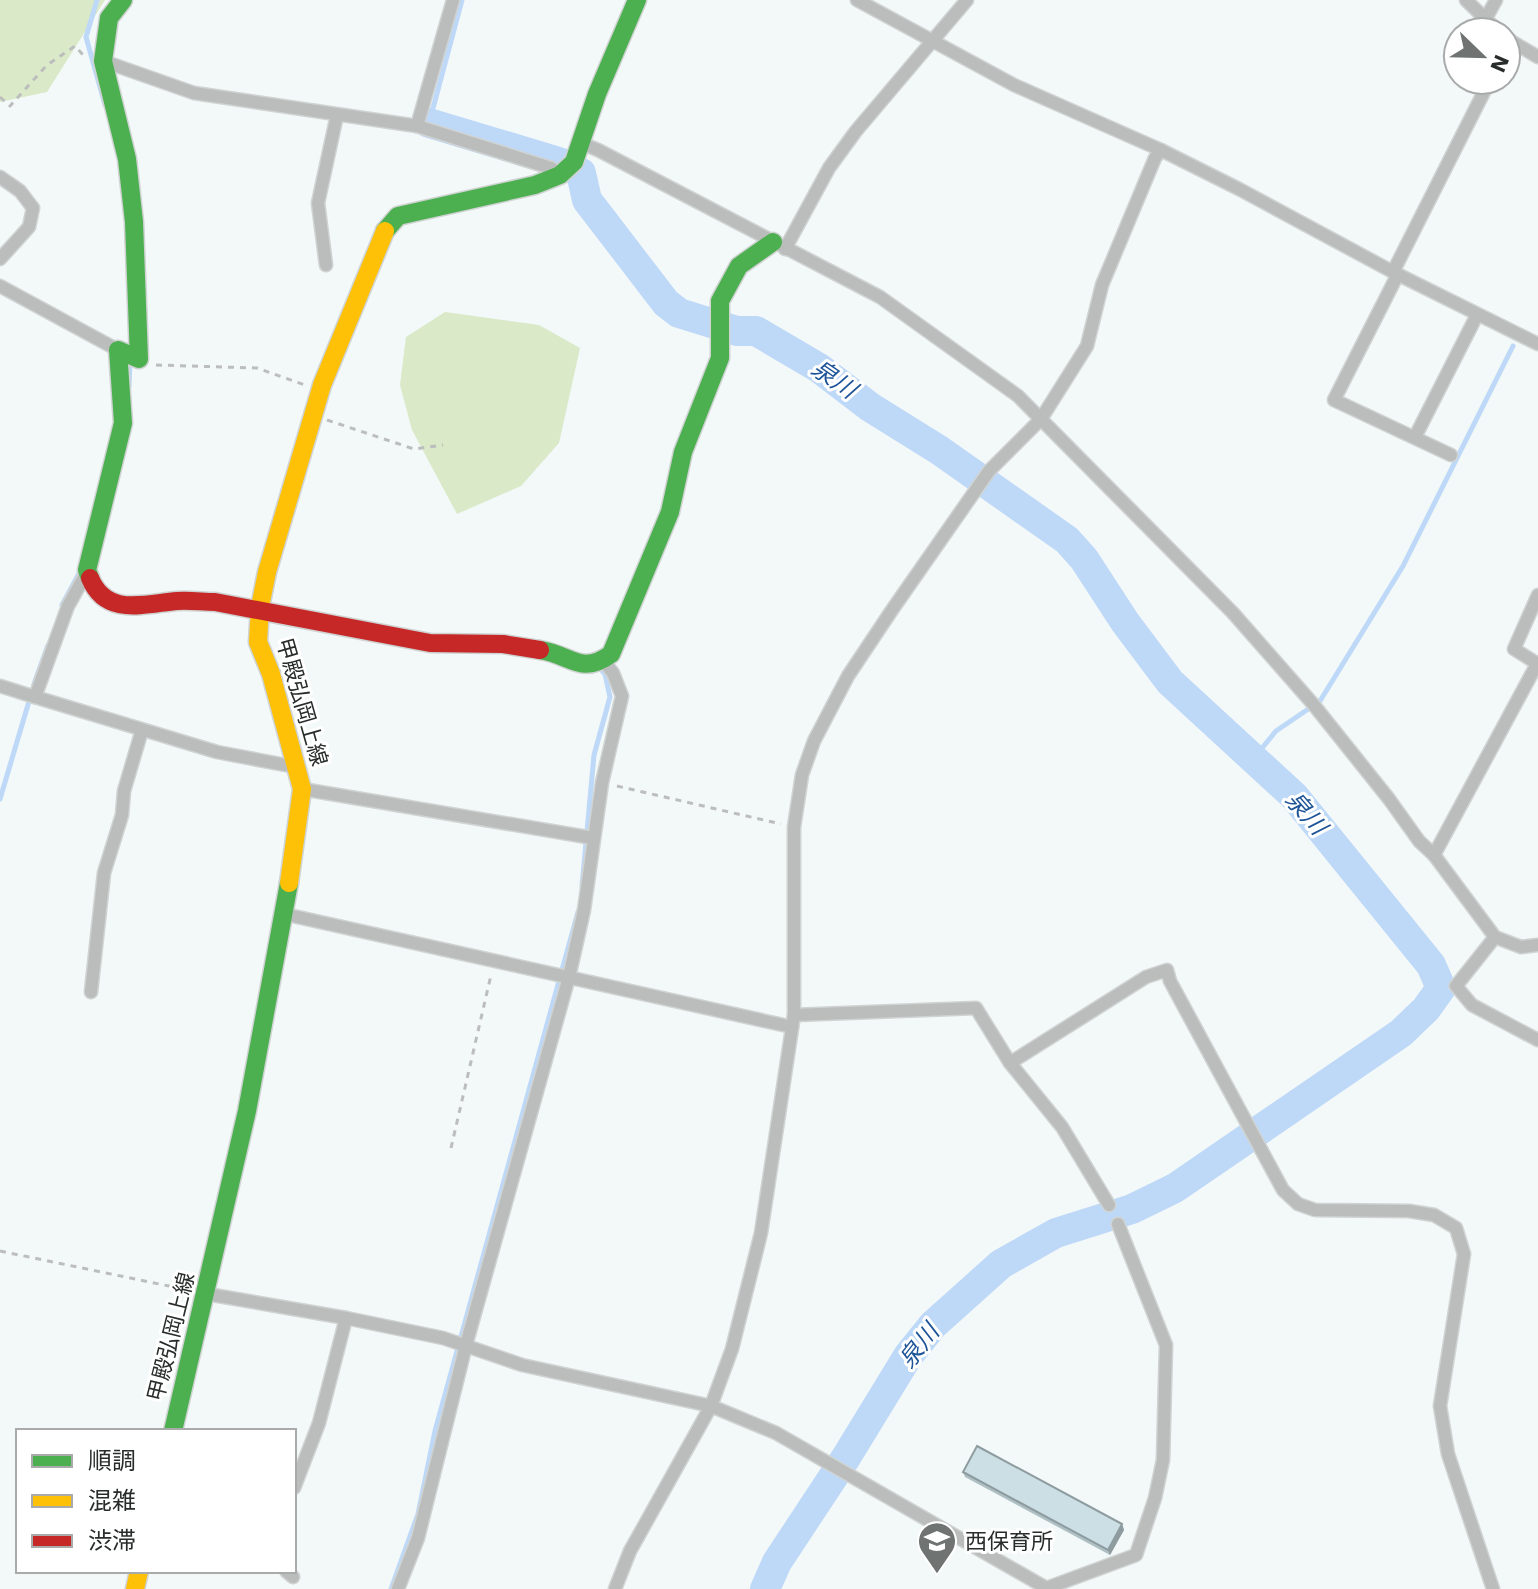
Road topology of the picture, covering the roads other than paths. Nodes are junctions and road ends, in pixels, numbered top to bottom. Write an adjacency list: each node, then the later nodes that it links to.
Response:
1 (123, 0): 9 (main road)
2 (453, 0): 12 (street)
3 (637, 0): 13 (main road)
4 (857, 0): 8 (street)
5 (967, 0): 8 (street)
6 (1466, 0): 7 (street)
7 (1481, 16)
8 (934, 42): 14 (street); 17 (street)
9 (103, 61): 11 (street); 24 (main road)
10 (1482, 96): 20 (street)
11 (337, 115): 12 (street); 19 (street)
12 (417, 126): 15 (street)
13 (581, 143): 15 (main road); 17 (street)
14 (1161, 150): 20 (street); 25 (street)
15 (567, 170): 30 (main road, 甲殿弘岡上線)
16 (0, 177): 18 (street)
17 (779, 246): 25 (street); 31 (main road)
18 (0, 259)
19 (326, 265)
20 (1396, 273): 22 (street); 26 (street)
21 (0, 286): 24 (street)
22 (1477, 315): 23 (street); 26 (street)
23 (1538, 344)
24 (128, 355): 28 (main road)
25 (1041, 419): 39 (street); 45 (street)
26 (1415, 437): 27 (street)
27 (1451, 455)
28 (87, 572): 30 (main road); 34 (street)
29 (1538, 595): 32 (street)
30 (260, 605): 31 (main road); 36 (main road, 甲殿弘岡上線)
31 (599, 663): 38 (street)
32 (1538, 664): 39 (street)
33 (0, 686): 34 (street)
34 (35, 697): 35 (street)
35 (142, 730): 36 (street); 44 (street)
36 (296, 767): 37 (main road, 甲殿弘岡上線)
37 (302, 789): 38 (street); 40 (main road, 甲殿弘岡上線)
38 (591, 838): 43 (street)
39 (1434, 855): 41 (street)
40 (284, 914): 43 (street); 50 (main road, 甲殿弘岡上線)
41 (1495, 937): 42 (street); 46 (street)
42 (1538, 945)
43 (569, 977): 45 (street); 52 (street)
44 (91, 992)
45 (793, 1021): 47 (street); 53 (street)
46 (1538, 1040)
47 (1010, 1063): 48 (street); 59 (street)
48 (1109, 1205)
49 (1118, 1224): 56 (street)
50 (207, 1294): 51 (street); 54 (main road, 甲殿弘岡上線)
51 (346, 1318): 52 (street); 55 (street)
52 (464, 1345): 53 (street); 57 (street)
53 (711, 1406): 56 (street); 58 (street)
54 (173, 1429)
55 (296, 1483)
56 (1046, 1588)
57 (398, 1589)
58 (615, 1589)
59 (1493, 1589)

